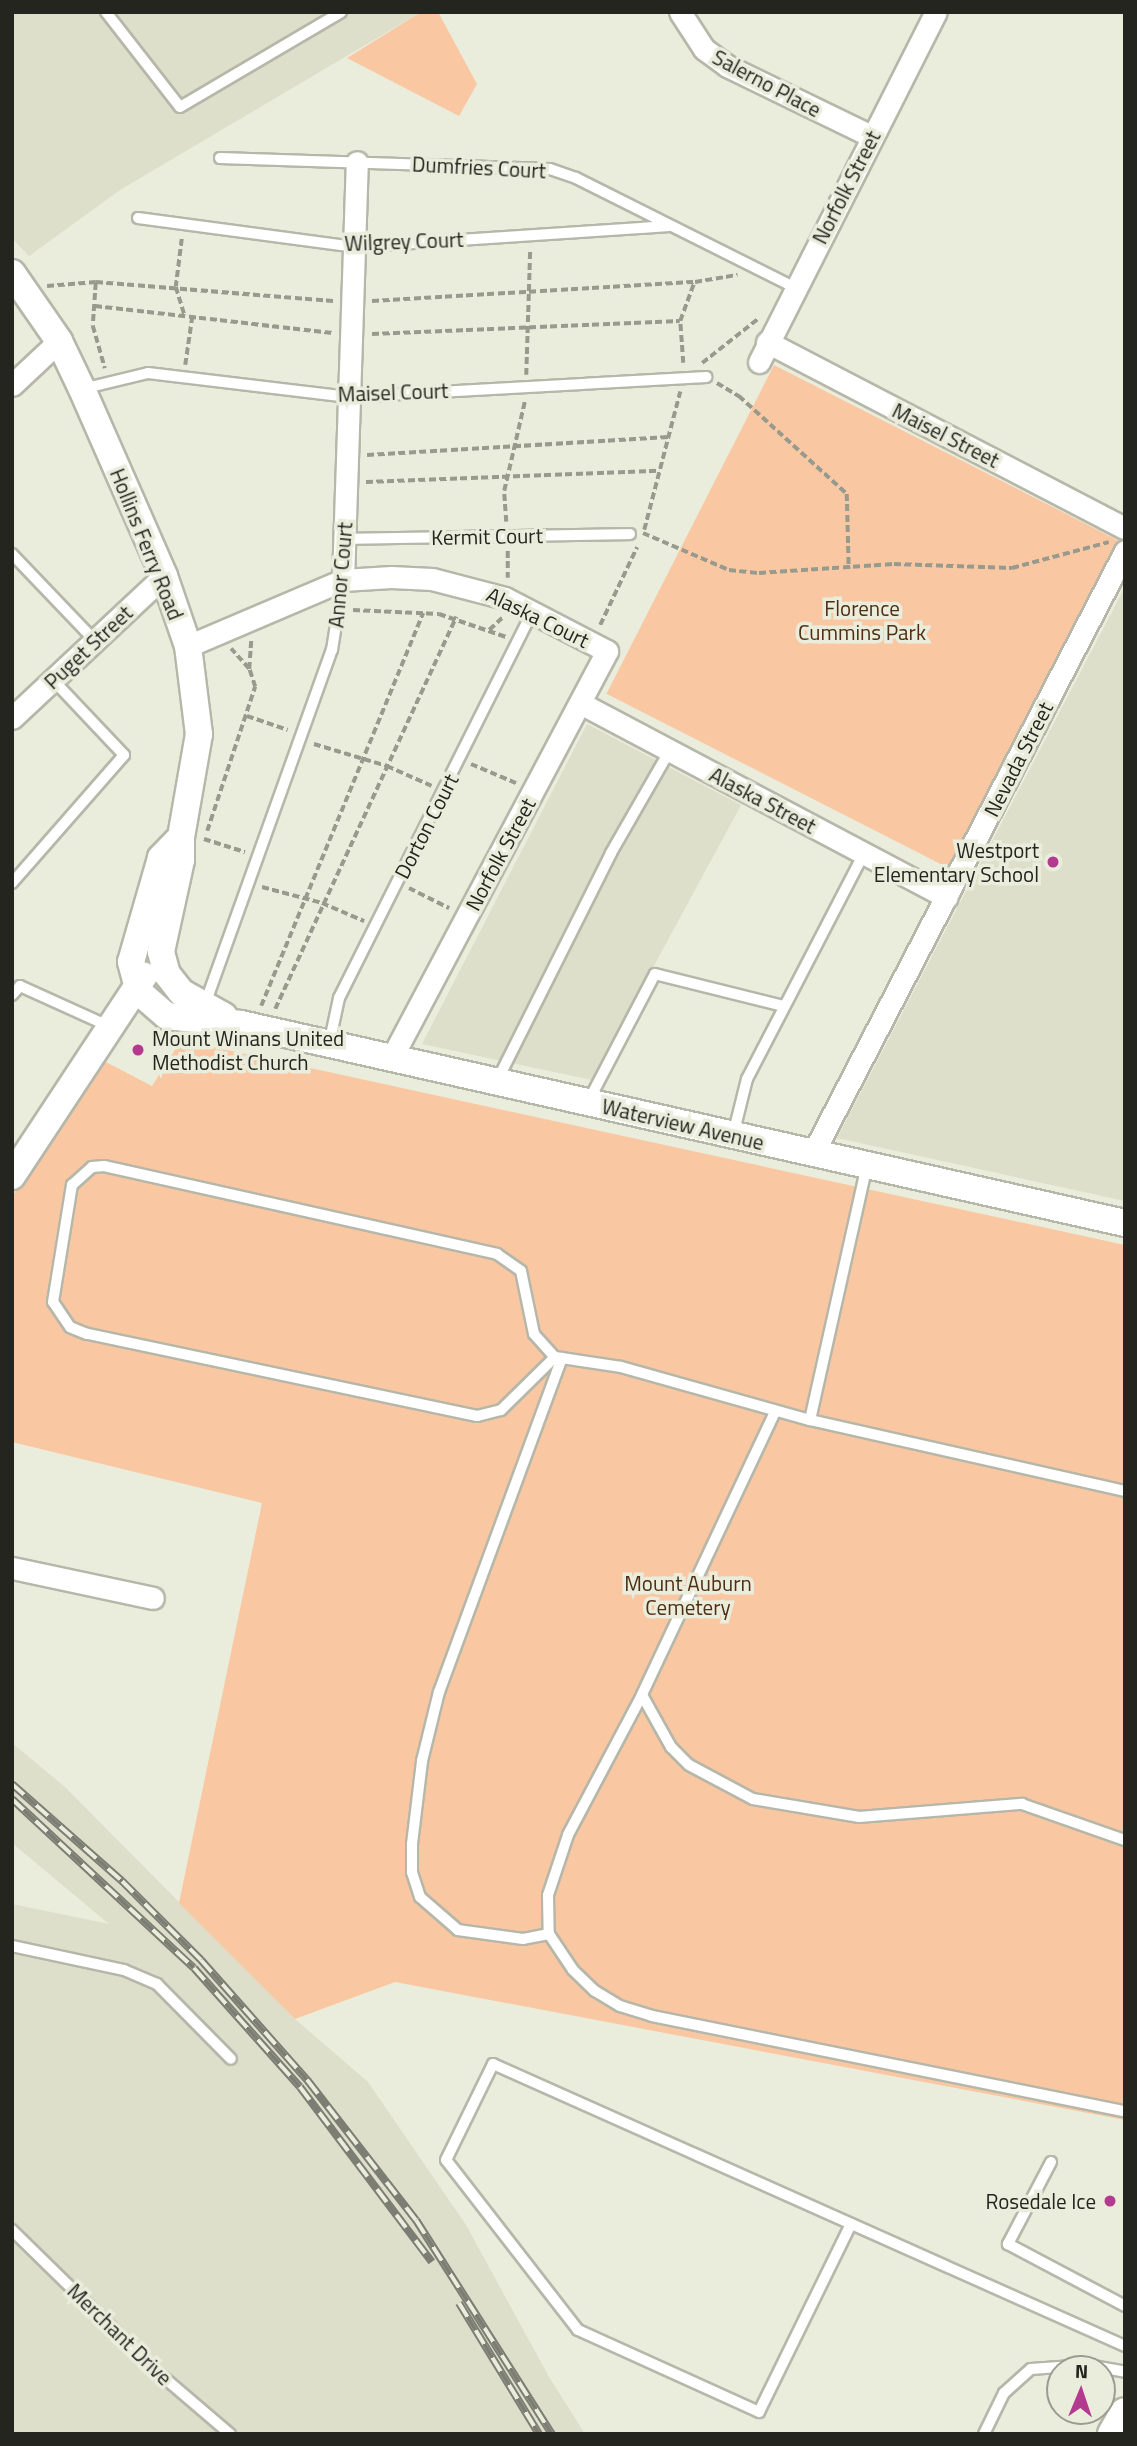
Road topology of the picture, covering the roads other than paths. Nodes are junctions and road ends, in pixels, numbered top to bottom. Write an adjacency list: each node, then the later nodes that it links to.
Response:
1 (106, 12): 2 (lane)
2 (341, 12)
3 (680, 12): 5 (street, Salerno Place)
4 (936, 12): 5 (street, Norfolk Street)
5 (871, 136): 12 (street, Norfolk Street)
6 (220, 159): 7 (lane, Dumfries Court)
7 (357, 162): 9 (lane, Dumfries Court); 10 (street, Annor Court)
8 (138, 218): 10 (lane, Wilgrey Court)
9 (671, 226): 10 (lane, Wilgrey Court); 12 (lane, Dumfries Court)
10 (354, 247): 18 (street, Annor Court)
11 (18, 280): 13 (street, Hollins Ferry Road)
12 (792, 295): 14 (street, Norfolk Street)
13 (59, 341): 16 (street); 17 (street, Hollins Ferry Road)
14 (763, 352): 21 (street, Maisel Street)
15 (706, 377): 18 (lane, Maisel Court)
16 (12, 386)
17 (82, 388): 18 (lane, Maisel Court); 23 (street, Hollins Ferry Road)
18 (349, 397): 20 (street, Annor Court)
19 (630, 534): 20 (lane, Kermit Court)
20 (344, 538): 24 (street, Annor Court)
21 (1120, 541): 36 (street, Nevada Street)
22 (12, 554): 26 (lane)
23 (164, 576): 26 (street, Puget Street); 27 (street, Hollins Ferry Road)
24 (343, 580): 25 (street, Alaska Court); 27 (street, Alaska Court); 41 (lane, Annor Court)
25 (533, 611): 28 (street, Alaska Court); 44 (lane, Dorton Court)
26 (95, 641): 29 (street, Puget Street)
27 (188, 646): 33 (street, Hollins Ferry Road)
28 (599, 647): 30 (street, Norfolk Street)
29 (53, 680): 31 (street, Puget Street); 35 (lane)
30 (580, 703): 32 (street, Alaska Street); 45 (street, Norfolk Street)
31 (12, 718)
32 (670, 750): 34 (street, Alaska Street); 46 (lane)
33 (192, 838): 37 (street, Hollins Ferry Road); 38 (street, Hollins Ferry Road)
34 (864, 853): 36 (street, Alaska Street); 40 (lane)
35 (12, 883)
36 (947, 897): 49 (street, Nevada Street)
37 (163, 959): 38 (street, Hollins Ferry Road); 41 (street, Waterview Avenue)
38 (136, 987): 42 (street, Hollins Ferry Road); 43 (street, Waterview Avenue)
39 (12, 995): 42 (lane)
40 (783, 1006): 47 (lane); 48 (lane)
41 (204, 1007): 43 (street, Waterview Avenue)
42 (108, 1026): 51 (street, Hollins Ferry Road)
43 (254, 1027): 44 (street, Waterview Avenue)
44 (329, 1045): 45 (street, Waterview Avenue)
45 (392, 1057): 46 (street, Waterview Avenue)
46 (496, 1081): 47 (street, Waterview Avenue)
47 (588, 1102): 48 (street, Waterview Avenue)
48 (733, 1135): 49 (street, Waterview Avenue)
49 (813, 1153): 50 (street, Waterview Avenue)
50 (867, 1166): 52 (street, Waterview Avenue); 55 (lane)
51 (12, 1176)
52 (1125, 1223)
53 (559, 1358): 53 (lane); 54 (lane); 61 (lane)
54 (775, 1412): 55 (lane); 59 (lane)
55 (810, 1420): 56 (lane)
56 (1125, 1491)
57 (12, 1568): 58 (street)
58 (153, 1598)
59 (642, 1695): 60 (lane); 61 (lane)
60 (1125, 1840)
61 (549, 1934): 64 (lane)
62 (12, 1945): 63 (lane)
63 (231, 2059)
64 (1125, 2111)
65 (1051, 2162): 68 (lane)
66 (851, 2224): 66 (lane); 69 (lane)
67 (12, 2230): 72 (lane, Merchant Drive)
68 (1125, 2306)
69 (1125, 2346)
70 (1125, 2372): 73 (lane)
71 (1125, 2413): 74 (main road)
72 (230, 2434)
73 (984, 2434)
74 (1113, 2434)

